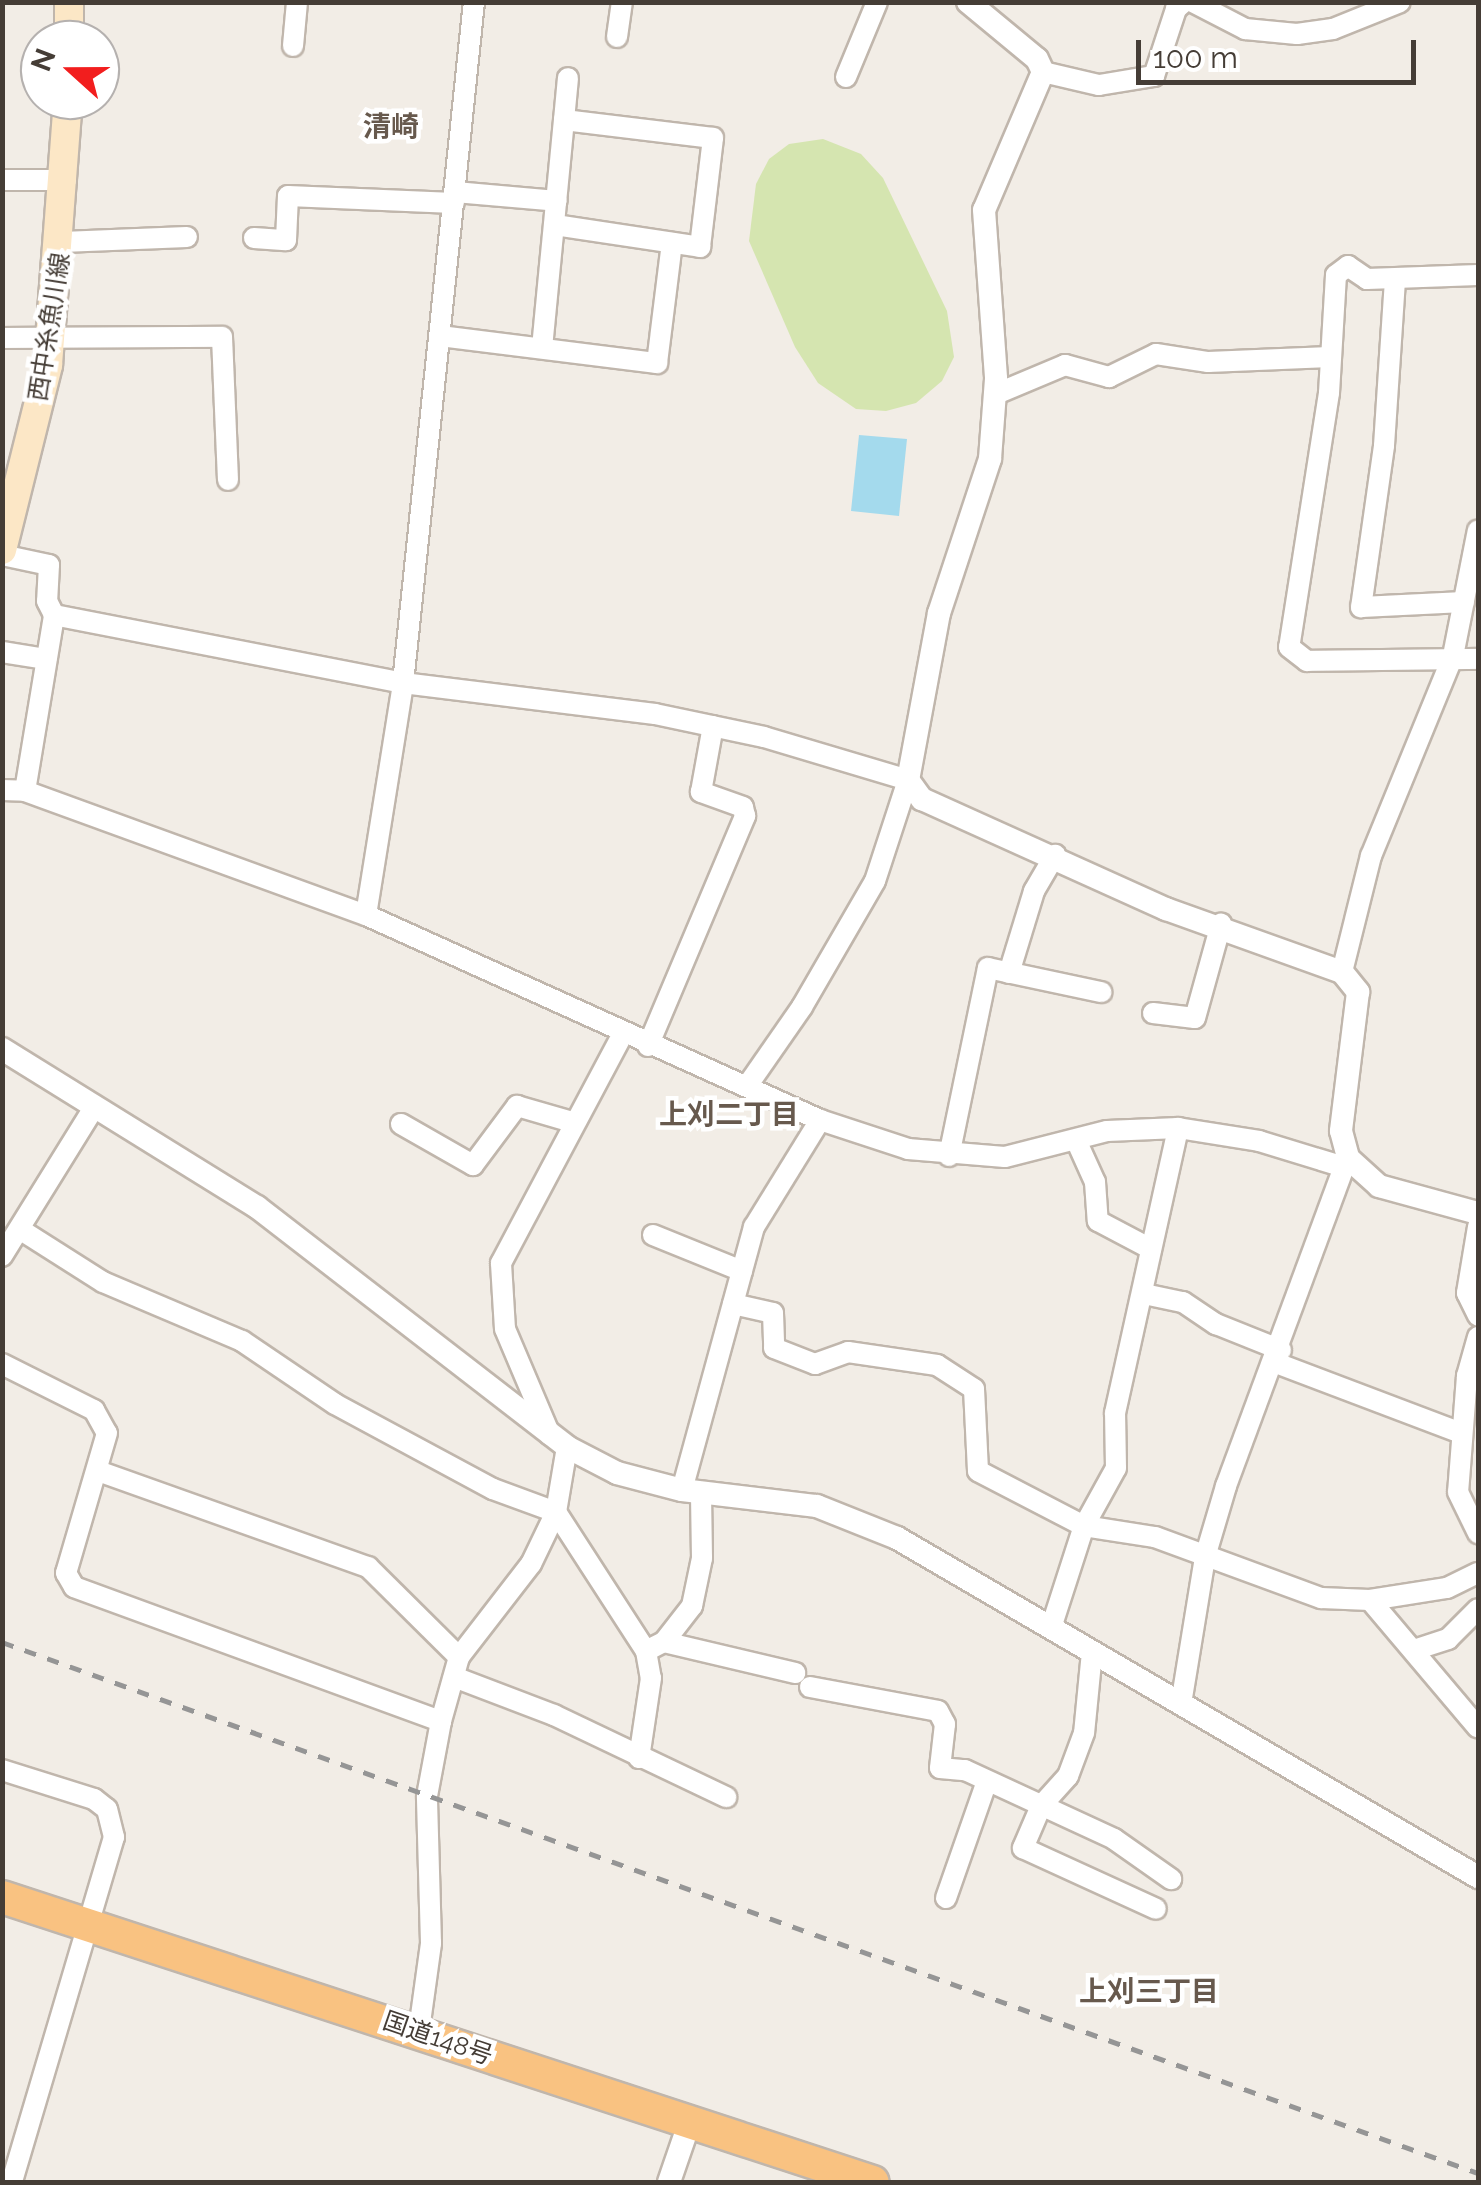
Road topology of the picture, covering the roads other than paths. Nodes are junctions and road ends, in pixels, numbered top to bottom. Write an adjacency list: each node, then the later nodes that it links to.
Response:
1 (297, 2): 10 (street)
2 (474, 2): 18 (street)
3 (622, 2): 9 (street)
4 (877, 2): 12 (street)
5 (968, 2): 11 (street)
6 (1184, 2): 11 (street)
7 (1193, 2): 8 (street)
8 (1400, 2)
9 (617, 38)
10 (293, 46)
11 (1044, 72): 32 (street)
12 (846, 76)
13 (568, 78): 15 (street)
14 (68, 120): 17 (main road, 西中糸魚川線)
15 (564, 120): 19 (street); 24 (street)
16 (2, 180): 17 (street)
17 (66, 180): 23 (main road, 西中糸魚川線)
18 (455, 198): 19 (street); 22 (street); 27 (street)
19 (557, 202): 20 (street)
20 (554, 226): 24 (street); 30 (street)
21 (187, 237): 23 (street)
22 (254, 238)
23 (62, 242): 29 (main road, 西中糸魚川線)
24 (672, 243): 30 (street)
25 (1478, 275): 26 (street)
26 (1395, 280): 31 (street); 36 (street)
27 (440, 336): 30 (street); 42 (street)
28 (2, 338): 29 (street)
29 (51, 338): 33 (street); 35 (main road, 西中糸魚川線)
30 (542, 348)
31 (1330, 356): 32 (street); 39 (street)
32 (996, 394): 44 (street)
33 (228, 480)
34 (1478, 530): 36 (street)
35 (3, 549): 37 (street)
36 (1464, 602): 39 (street)
37 (54, 615): 40 (street); 42 (street)
38 (2, 652): 40 (street)
39 (1453, 656): 41 (street); 50 (street)
40 (46, 658): 46 (street)
41 (1478, 658)
42 (403, 684): 43 (street); 48 (street)
43 (713, 726): 44 (street); 55 (street)
44 (908, 780): 47 (street); 57 (street)
45 (2, 790): 46 (street)
46 (25, 790): 48 (street)
47 (1055, 855): 49 (street); 51 (street)
48 (366, 915): 54 (street)
49 (1221, 924): 50 (street); 53 (street)
50 (1342, 972): 65 (street)
51 (1009, 973): 52 (street); 64 (street)
52 (1101, 992)
53 (1153, 1014)
54 (623, 1034): 55 (street); 60 (street)
55 (648, 1046): 57 (street)
56 (2, 1048): 58 (street)
57 (747, 1086): 59 (street)
58 (93, 1109): 68 (street); 80 (street)
59 (820, 1120): 64 (street); 72 (street)
60 (572, 1122): 61 (street); 80 (street)
61 (401, 1124)
62 (1178, 1128): 63 (street); 65 (street); 70 (street)
63 (1076, 1140): 64 (street); 70 (street)
64 (948, 1156)
65 (1345, 1162): 66 (street); 77 (street)
66 (1478, 1214)
67 (1478, 1227): 75 (street)
68 (21, 1230): 71 (street); 83 (street)
69 (653, 1235): 72 (street)
70 (1151, 1249): 73 (street)
71 (2, 1256)
72 (742, 1270): 74 (street)
73 (1144, 1294): 77 (street); 84 (street)
74 (733, 1304): 82 (street); 84 (street)
75 (1478, 1316)
76 (1478, 1337): 79 (street)
77 (1278, 1357): 79 (street); 86 (street)
78 (2, 1364): 81 (street)
79 (1461, 1433): 85 (street)
80 (558, 1441): 82 (street); 83 (street)
81 (98, 1471): 95 (street); 97 (street)
82 (691, 1491): 91 (street); 92 (street)
83 (556, 1512): 92 (street); 95 (street)
84 (1084, 1526): 86 (street); 91 (street)
85 (1478, 1533)
86 (1205, 1557): 89 (street); 96 (street)
87 (1478, 1573): 88 (street)
88 (1447, 1588): 89 (street); 90 (street)
89 (1370, 1600): 93 (street)
90 (1478, 1608): 93 (street)
91 (1051, 1628): 94 (street)
92 (655, 1646): 99 (street); 101 (street)
93 (1414, 1650): 98 (street)
94 (1092, 1652): 96 (street); 103 (street)
95 (456, 1667): 97 (street); 99 (street)
96 (1181, 1704): 104 (street)
97 (440, 1721): 110 (street)
98 (1478, 1728)
99 (639, 1758): 102 (street)
100 (2, 1770): 109 (street)
101 (987, 1780): 103 (street); 107 (street)
102 (726, 1797)
103 (1041, 1806): 105 (street); 108 (street)
104 (1478, 1877)
105 (1171, 1879)
106 (2, 1897): 109 (highway, 国道148号)
107 (946, 1898)
108 (1156, 1908)
109 (86, 1924): 110 (highway, 国道148号); 112 (street)
110 (419, 2030): 111 (highway, 国道148号)
111 (689, 2124): 113 (street); 114 (highway, 国道148号)
112 (12, 2182)
113 (669, 2182)
114 (873, 2182)

